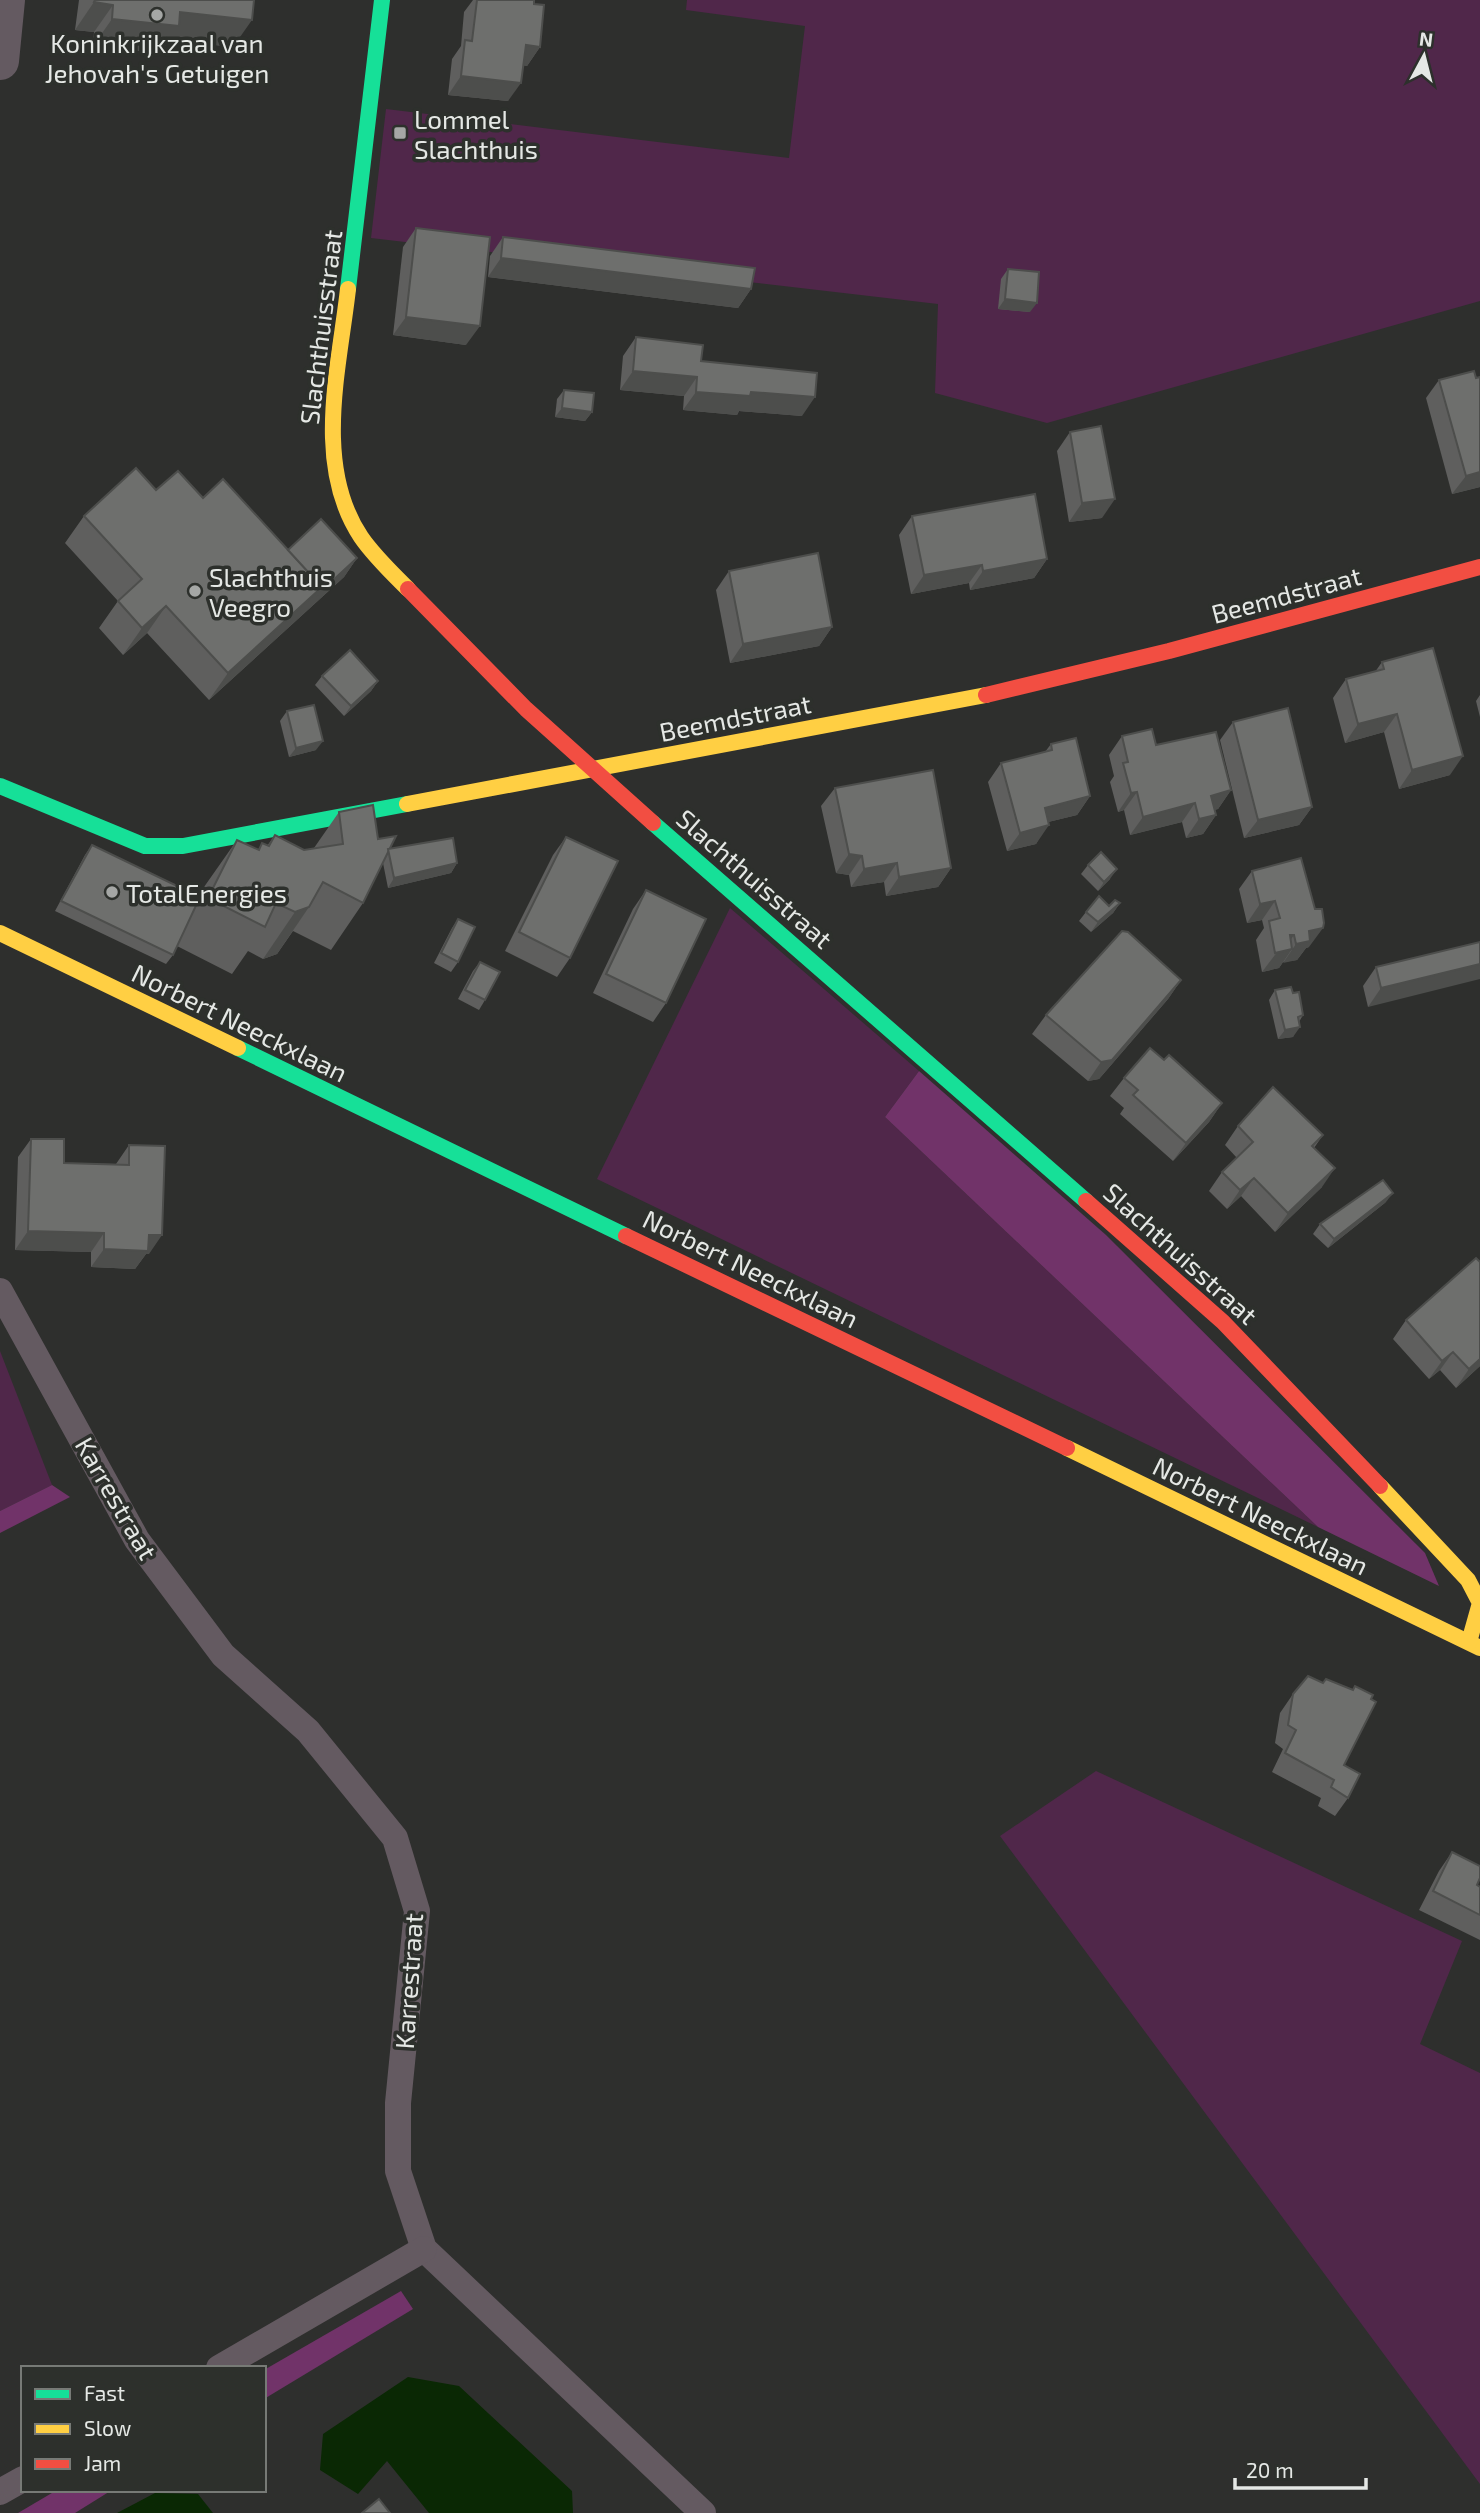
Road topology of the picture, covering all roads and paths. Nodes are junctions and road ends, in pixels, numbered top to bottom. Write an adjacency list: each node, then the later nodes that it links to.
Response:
1 (6, 0): 3 (street)
2 (382, 0): 5 (street, Slachthuisstraat)
3 (0, 61)
4 (1480, 567): 5 (street, Beemdstraat)
5 (595, 770): 6 (street, Beemdstraat); 9 (street, Slachthuisstraat)
6 (0, 786)
7 (0, 933): 9 (street, Norbert Neeckxlaan)
8 (0, 1291): 10 (lane, Karrestraat)
9 (1475, 1645)
10 (424, 2249): 11 (lane); 14 (lane, Karrestraat)
11 (222, 2366)
12 (21, 2480): 13 (lane)
13 (0, 2492)
14 (704, 2513)

